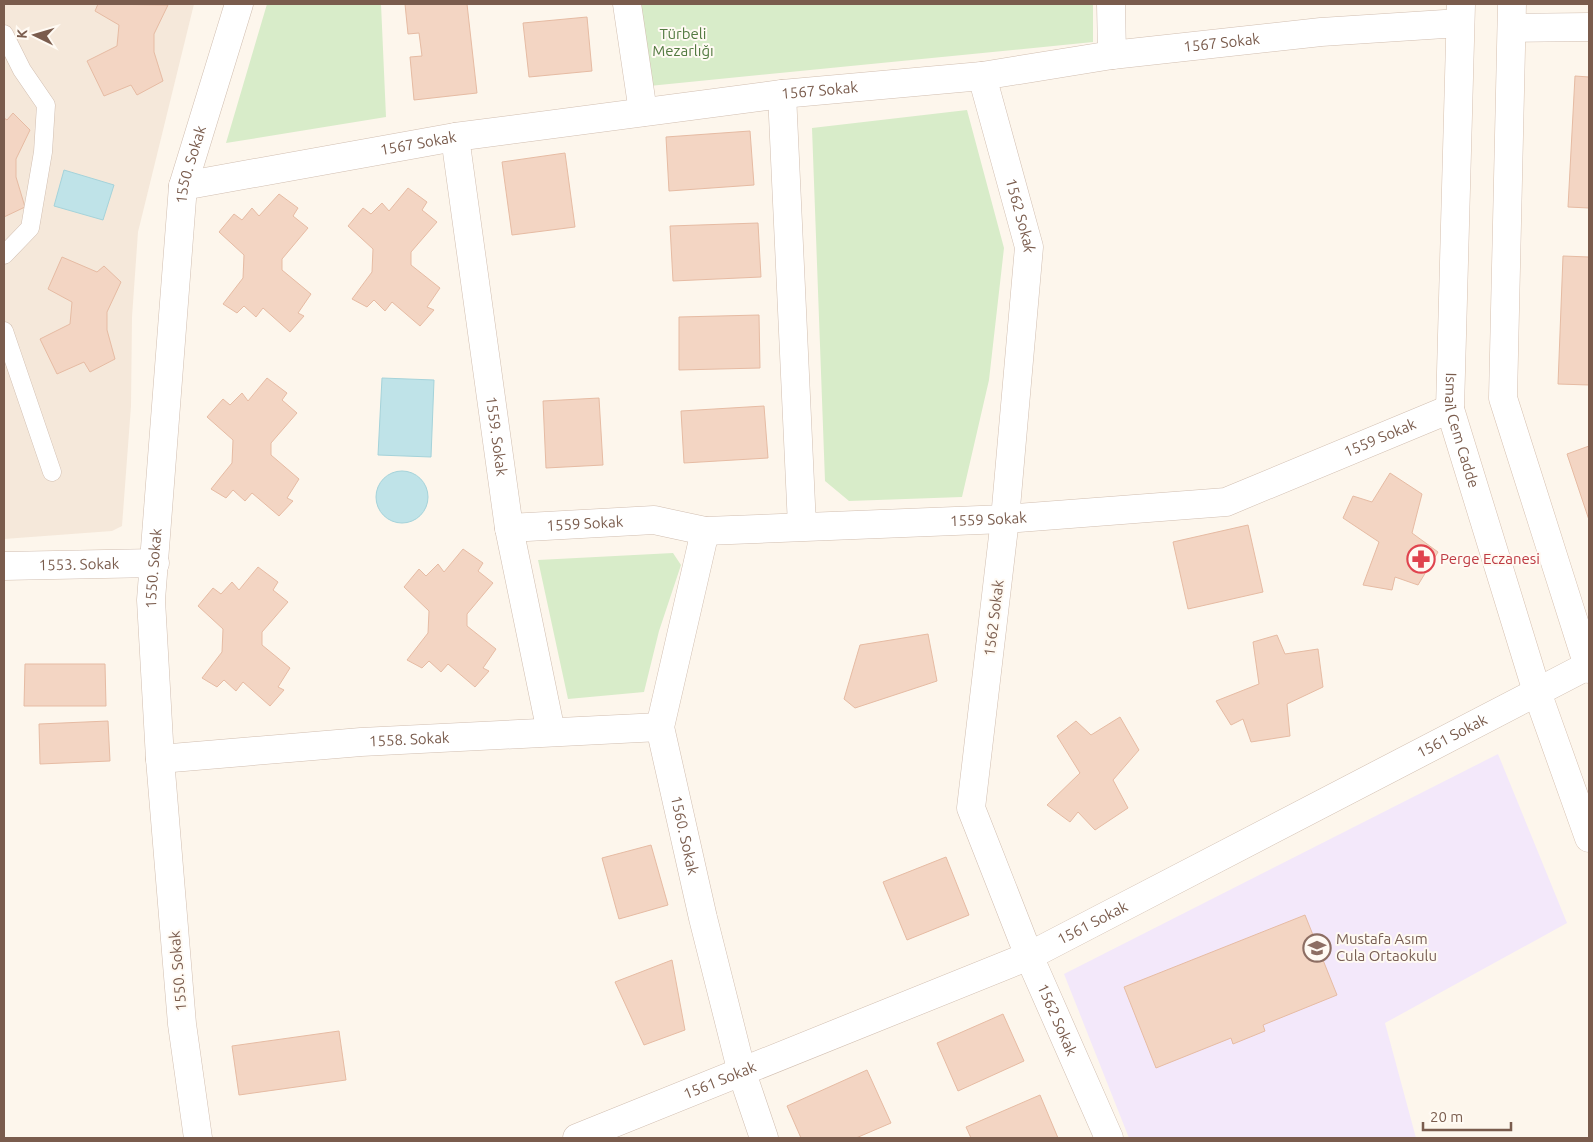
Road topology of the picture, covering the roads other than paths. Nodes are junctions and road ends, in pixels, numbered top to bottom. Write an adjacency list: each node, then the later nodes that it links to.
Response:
1 (239, 4): 13 (street, 1550. Sokak)
2 (628, 4): 11 (street)
3 (1111, 4): 8 (street)
4 (1460, 13): 8 (street, 1567 Sokak); 16 (street, Ismail Cem Cadde)
5 (1512, 16): 6 (street); 24 (street)
6 (1589, 27)
7 (4, 34): 14 (lane)
8 (1112, 55): 9 (street, 1567 Sokak)
9 (982, 76): 10 (street, 1567 Sokak); 18 (street, 1562 Sokak)
10 (782, 94): 11 (street, 1567 Sokak); 19 (street)
11 (643, 112): 12 (street, 1567 Sokak)
12 (455, 137): 13 (street, 1567 Sokak); 20 (street, 1559. Sokak)
13 (183, 186): 22 (street, 1550. Sokak)
14 (4, 255)
15 (4, 331): 17 (lane)
16 (1450, 409): 18 (street, 1559 Sokak); 25 (street, Ismail Cem Cadde)
17 (52, 472)
18 (1005, 519): 19 (street, 1559 Sokak); 30 (street, 1562 Sokak)
19 (802, 526): 21 (street, 1559 Sokak)
20 (509, 528): 21 (street, 1559 Sokak); 27 (street, 1559. Sokak)
21 (705, 531): 26 (street, 1560. Sokak)
22 (155, 563): 23 (street, 1553. Sokak); 28 (street, 1550. Sokak)
23 (4, 566)
24 (1589, 666): 25 (street, 1561 Sokak)
25 (1537, 692): 29 (street, Ismail Cem Cadde); 30 (street, 1561 Sokak)
26 (660, 727): 27 (street, 1558. Sokak); 31 (street, 1560. Sokak)
27 (551, 732): 28 (street, 1558. Sokak)
28 (160, 759): 32 (street, 1550. Sokak)
29 (1589, 838)
30 (1029, 956): 31 (street, 1561 Sokak); 35 (street, 1562 Sokak)
31 (742, 1072): 33 (street, 1561 Sokak); 34 (street, 1560. Sokak)
32 (198, 1138)
33 (577, 1138)
34 (764, 1138)
35 (1109, 1138)

